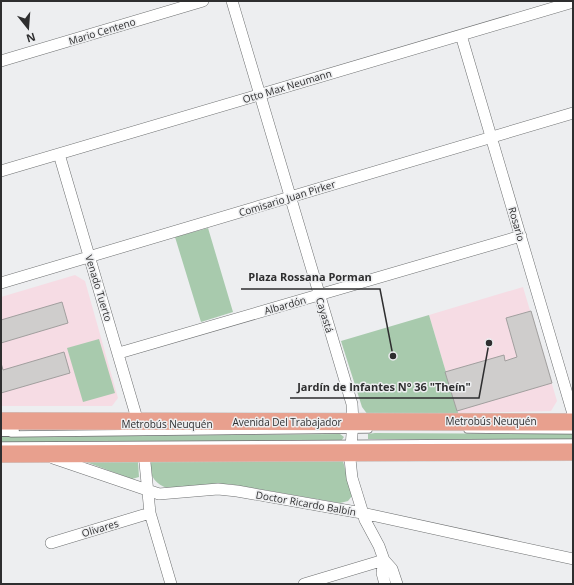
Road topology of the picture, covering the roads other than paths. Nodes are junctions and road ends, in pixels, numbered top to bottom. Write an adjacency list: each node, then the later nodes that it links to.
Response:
1 (203, 1): 5 (street, Mario Centeno)
2 (232, 1): 6 (street, Cayastá)
3 (566, 2): 4 (street, Otto Max Neumann)
4 (461, 35): 6 (street, Otto Max Neumann); 8 (street, Rosario)
5 (1, 61)
6 (260, 94): 9 (street, Otto Max Neumann); 11 (street, Cayastá)
7 (573, 113): 8 (street, Comisario Juan Pirker)
8 (492, 137): 11 (street, Comisario Juan Pirker); 12 (street, Rosario)
9 (59, 154): 10 (street, Otto Max Neumann); 13 (street, Venado Tuerto)
10 (1, 171)
11 (290, 197): 13 (street, Comisario Juan Pirker); 15 (street, Cayastá)
12 (521, 236): 15 (street, Albardón); 17 (street, Rosario)
13 (90, 257): 14 (street, Comisario Juan Pirker); 16 (street, Venado Tuerto)
14 (1, 283)
15 (319, 295): 16 (street, Albardón); 21 (street, Cayastá)
16 (119, 353): 19 (street, Venado Tuerto)
17 (573, 414)
18 (1, 422): 19 (main road, Avenida Del Trabajador)
19 (138, 422): 21 (main road, Avenida Del Trabajador)
20 (573, 422): 21 (main road, Avenida Del Trabajador)
21 (353, 426): 23 (lane, Metrobús Neuquén); 26 (lane, Metrobús Neuquén); 29 (street, Cayastá)
22 (1, 427): 26 (street)
23 (375, 430)
24 (462, 430): 25 (lane, Metrobús Neuquén)
25 (573, 431)
26 (1, 433)
27 (573, 442): 29 (lane, Metrobús Neuquén)
28 (1, 445): 29 (lane, Metrobús Neuquén)
29 (350, 447): 30 (main road); 32 (main road); 36 (street, Cayastá)
30 (573, 452)
31 (40, 453): 32 (main road); 33 (main road); 34 (street, Doctor Ricardo Balbín)
32 (144, 453): 34 (street)
33 (1, 454)
34 (147, 490): 35 (street); 36 (street, Doctor Ricardo Balbín)
35 (150, 513): 37 (street, Olivares); 40 (street)
36 (362, 513): 38 (street, Doctor Ricardo Balbín); 39 (street, Cayastá)
37 (51, 543)
38 (573, 559)
39 (384, 560): 41 (street); 42 (street, Cayastá); 43 (street, Cayastá)
40 (171, 584)
41 (304, 584)
42 (385, 584)
43 (397, 584)

